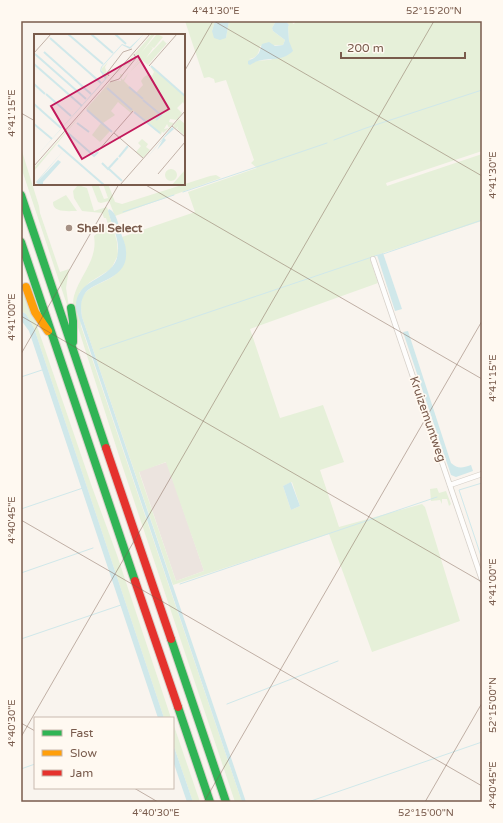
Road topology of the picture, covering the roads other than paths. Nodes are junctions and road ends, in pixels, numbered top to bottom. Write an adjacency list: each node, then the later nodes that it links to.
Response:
1 (21, 195): 7 (highway)
2 (21, 242): 6 (highway)
3 (373, 259): 9 (street, Kruizemuntweg)
4 (26, 288): 6 (highway)
5 (71, 308): 7 (highway)
6 (55, 343): 11 (highway)
7 (73, 349): 12 (highway)
8 (482, 474): 9 (street)
9 (450, 485): 10 (street, Kruizemuntweg)
10 (482, 580)
11 (210, 802)
12 (226, 802)

